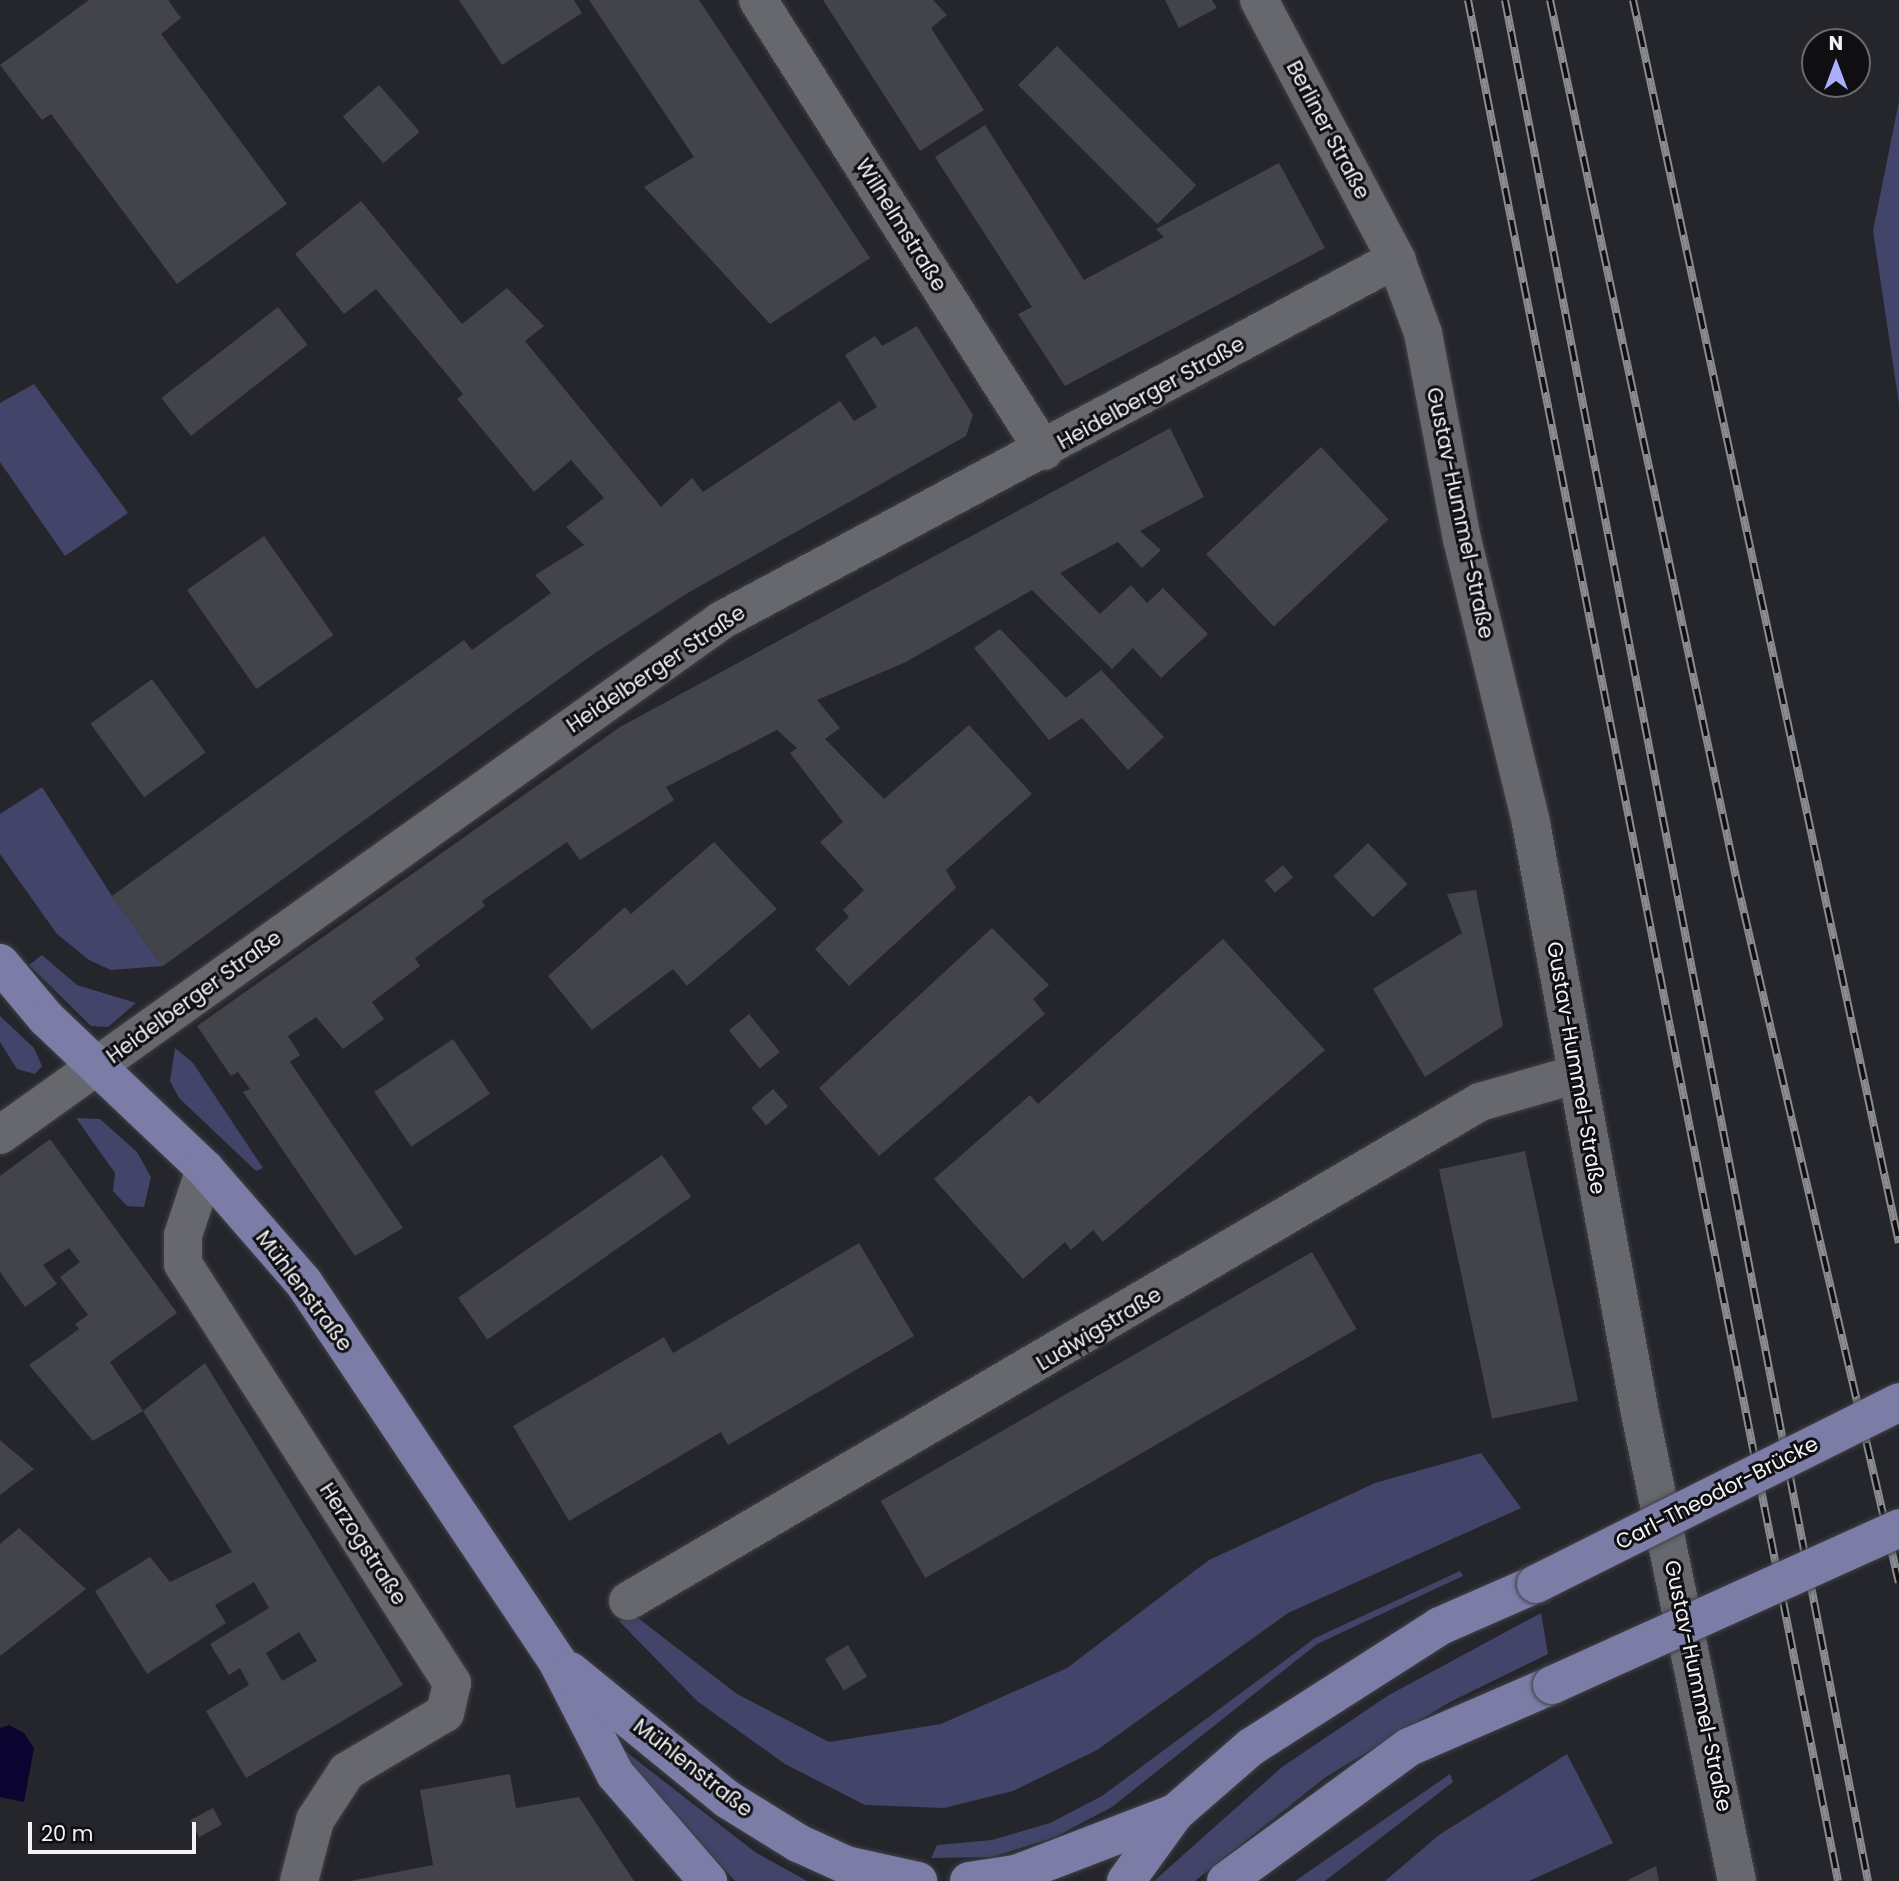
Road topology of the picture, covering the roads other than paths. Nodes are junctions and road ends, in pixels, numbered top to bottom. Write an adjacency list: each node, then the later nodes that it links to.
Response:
1 (758, 0): 4 (street, Wilhelmstraße)
2 (1259, 0): 3 (street, Berliner Straße)
3 (1396, 259): 4 (street, Heidelberger Straße); 7 (street, Gustav-Hummel-Straße)
4 (1044, 451): 6 (street, Heidelberger Straße)
5 (0, 963): 6 (main road, Mühlenstraße)
6 (97, 1067): 8 (street, Heidelberger Straße); 9 (main road, Mühlenstraße)
7 (1577, 1074): 12 (street, Ludwigstraße); 21 (street, Gustav-Hummel-Straße)
8 (0, 1135)
9 (205, 1169): 13 (main road, Mühlenstraße); 15 (street, Herzogstraße)
10 (1899, 1402): 14 (main road, Carl-Theodor-Brücke, bridge)
11 (1899, 1528): 20 (main road, bridge)
12 (628, 1601)
13 (557, 1661): 16 (main road, Mühlenstraße); 17 (main road, Mühlenstraße)
14 (1175, 1813): 18 (main road); 19 (main road)
15 (299, 1881)
16 (708, 1881)
17 (918, 1881)
18 (969, 1881)
19 (1126, 1881)
20 (1226, 1881)
21 (1737, 1881)

